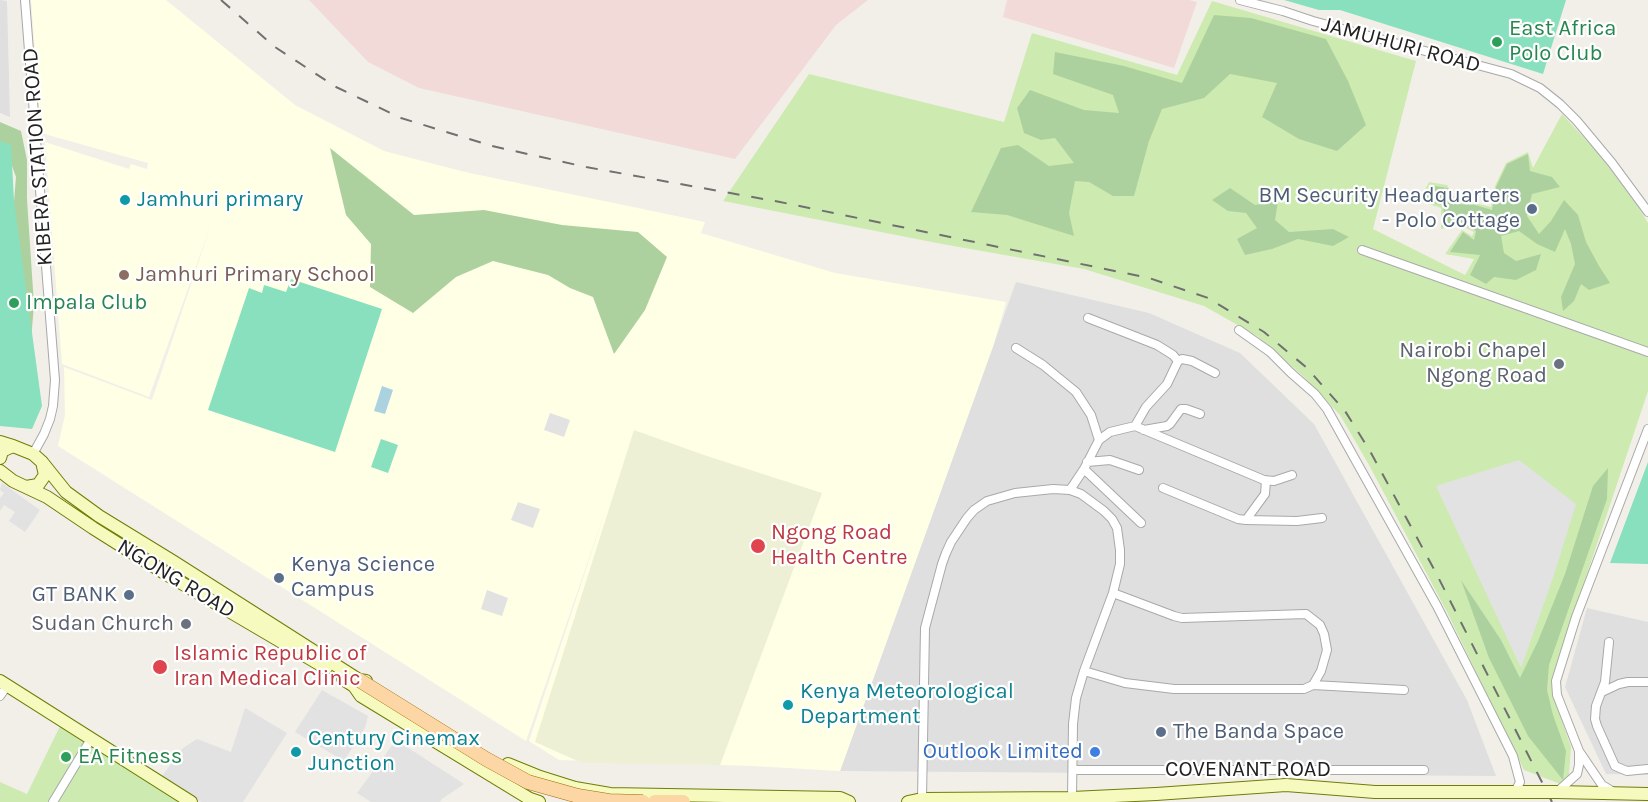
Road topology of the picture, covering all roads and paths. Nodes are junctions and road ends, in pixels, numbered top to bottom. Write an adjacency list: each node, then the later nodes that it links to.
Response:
1 (25, 0): 18 (street, KIBERA STATION ROAD)
2 (1240, 0): 3 (street, JAMUHURI ROAD)
3 (1648, 212)
4 (1362, 250): 8 (street)
5 (1088, 318): 9 (street)
6 (1239, 330): 45 (street)
7 (1016, 348): 14 (street)
8 (1648, 352)
9 (1178, 361): 10 (street); 12 (street)
10 (1215, 373)
11 (1200, 414): 12 (street)
12 (1139, 428): 14 (street); 23 (street)
13 (1648, 429): 40 (street)
14 (1099, 440): 19 (street)
15 (0, 442): 16 (main road, NGONG ROAD)
16 (13, 446): 17 (main road); 18 (main road, NGONG ROAD)
17 (0, 458)
18 (38, 458): 24 (main road); 34 (main road, NGONG ROAD)
19 (1085, 466): 21 (street); 26 (street); 29 (street)
20 (0, 470): 24 (main road, NGONG ROAD)
21 (1139, 470)
22 (1292, 475): 23 (street)
23 (1266, 481): 28 (street)
24 (26, 487): 34 (main road, NGONG ROAD)
25 (1163, 488): 28 (street)
26 (1070, 490): 30 (street); 54 (street)
27 (1322, 518): 28 (street)
28 (1246, 520)
29 (1141, 523)
30 (1113, 593): 32 (street); 35 (street)
31 (1609, 642): 38 (street)
32 (1084, 671): 35 (street); 42 (street)
33 (1648, 682): 38 (street)
34 (357, 683): 44 (main road, NGONG ROAD); 55 (main road, NGONG ROAD, bridge); 56 (main road, NGONG ROAD); 59 (main road, NGONG ROAD)
35 (1313, 685): 37 (street)
36 (2, 688): 39 (main road)
37 (1404, 690)
38 (1602, 692): 41 (street)
39 (92, 739): 57 (street); 58 (main road)
40 (1579, 751): 46 (street); 47 (street)
41 (1648, 769)
42 (1073, 770): 43 (street, COVENANT ROAD); 51 (street)
43 (1424, 770)
44 (540, 777): 55 (main road, NGONG ROAD); 56 (main road)
45 (1521, 792): 46 (main road, bridge); 50 (main road)
46 (1557, 792): 47 (main road)
47 (1615, 793): 48 (main road)
48 (1648, 794)
49 (1376, 797): 50 (main road); 52 (main road)
50 (1501, 797)
51 (1072, 798): 52 (main road); 54 (main road)
52 (1156, 798)
53 (768, 799): 55 (main road, NGONG ROAD); 61 (main road, NGONG ROAD)
54 (922, 799): 62 (main road)
55 (642, 800): 60 (main road, NGONG ROAD)
56 (533, 801)
57 (53, 802)
58 (191, 802)
59 (568, 802)
60 (683, 802)
61 (849, 802)
62 (908, 802)

